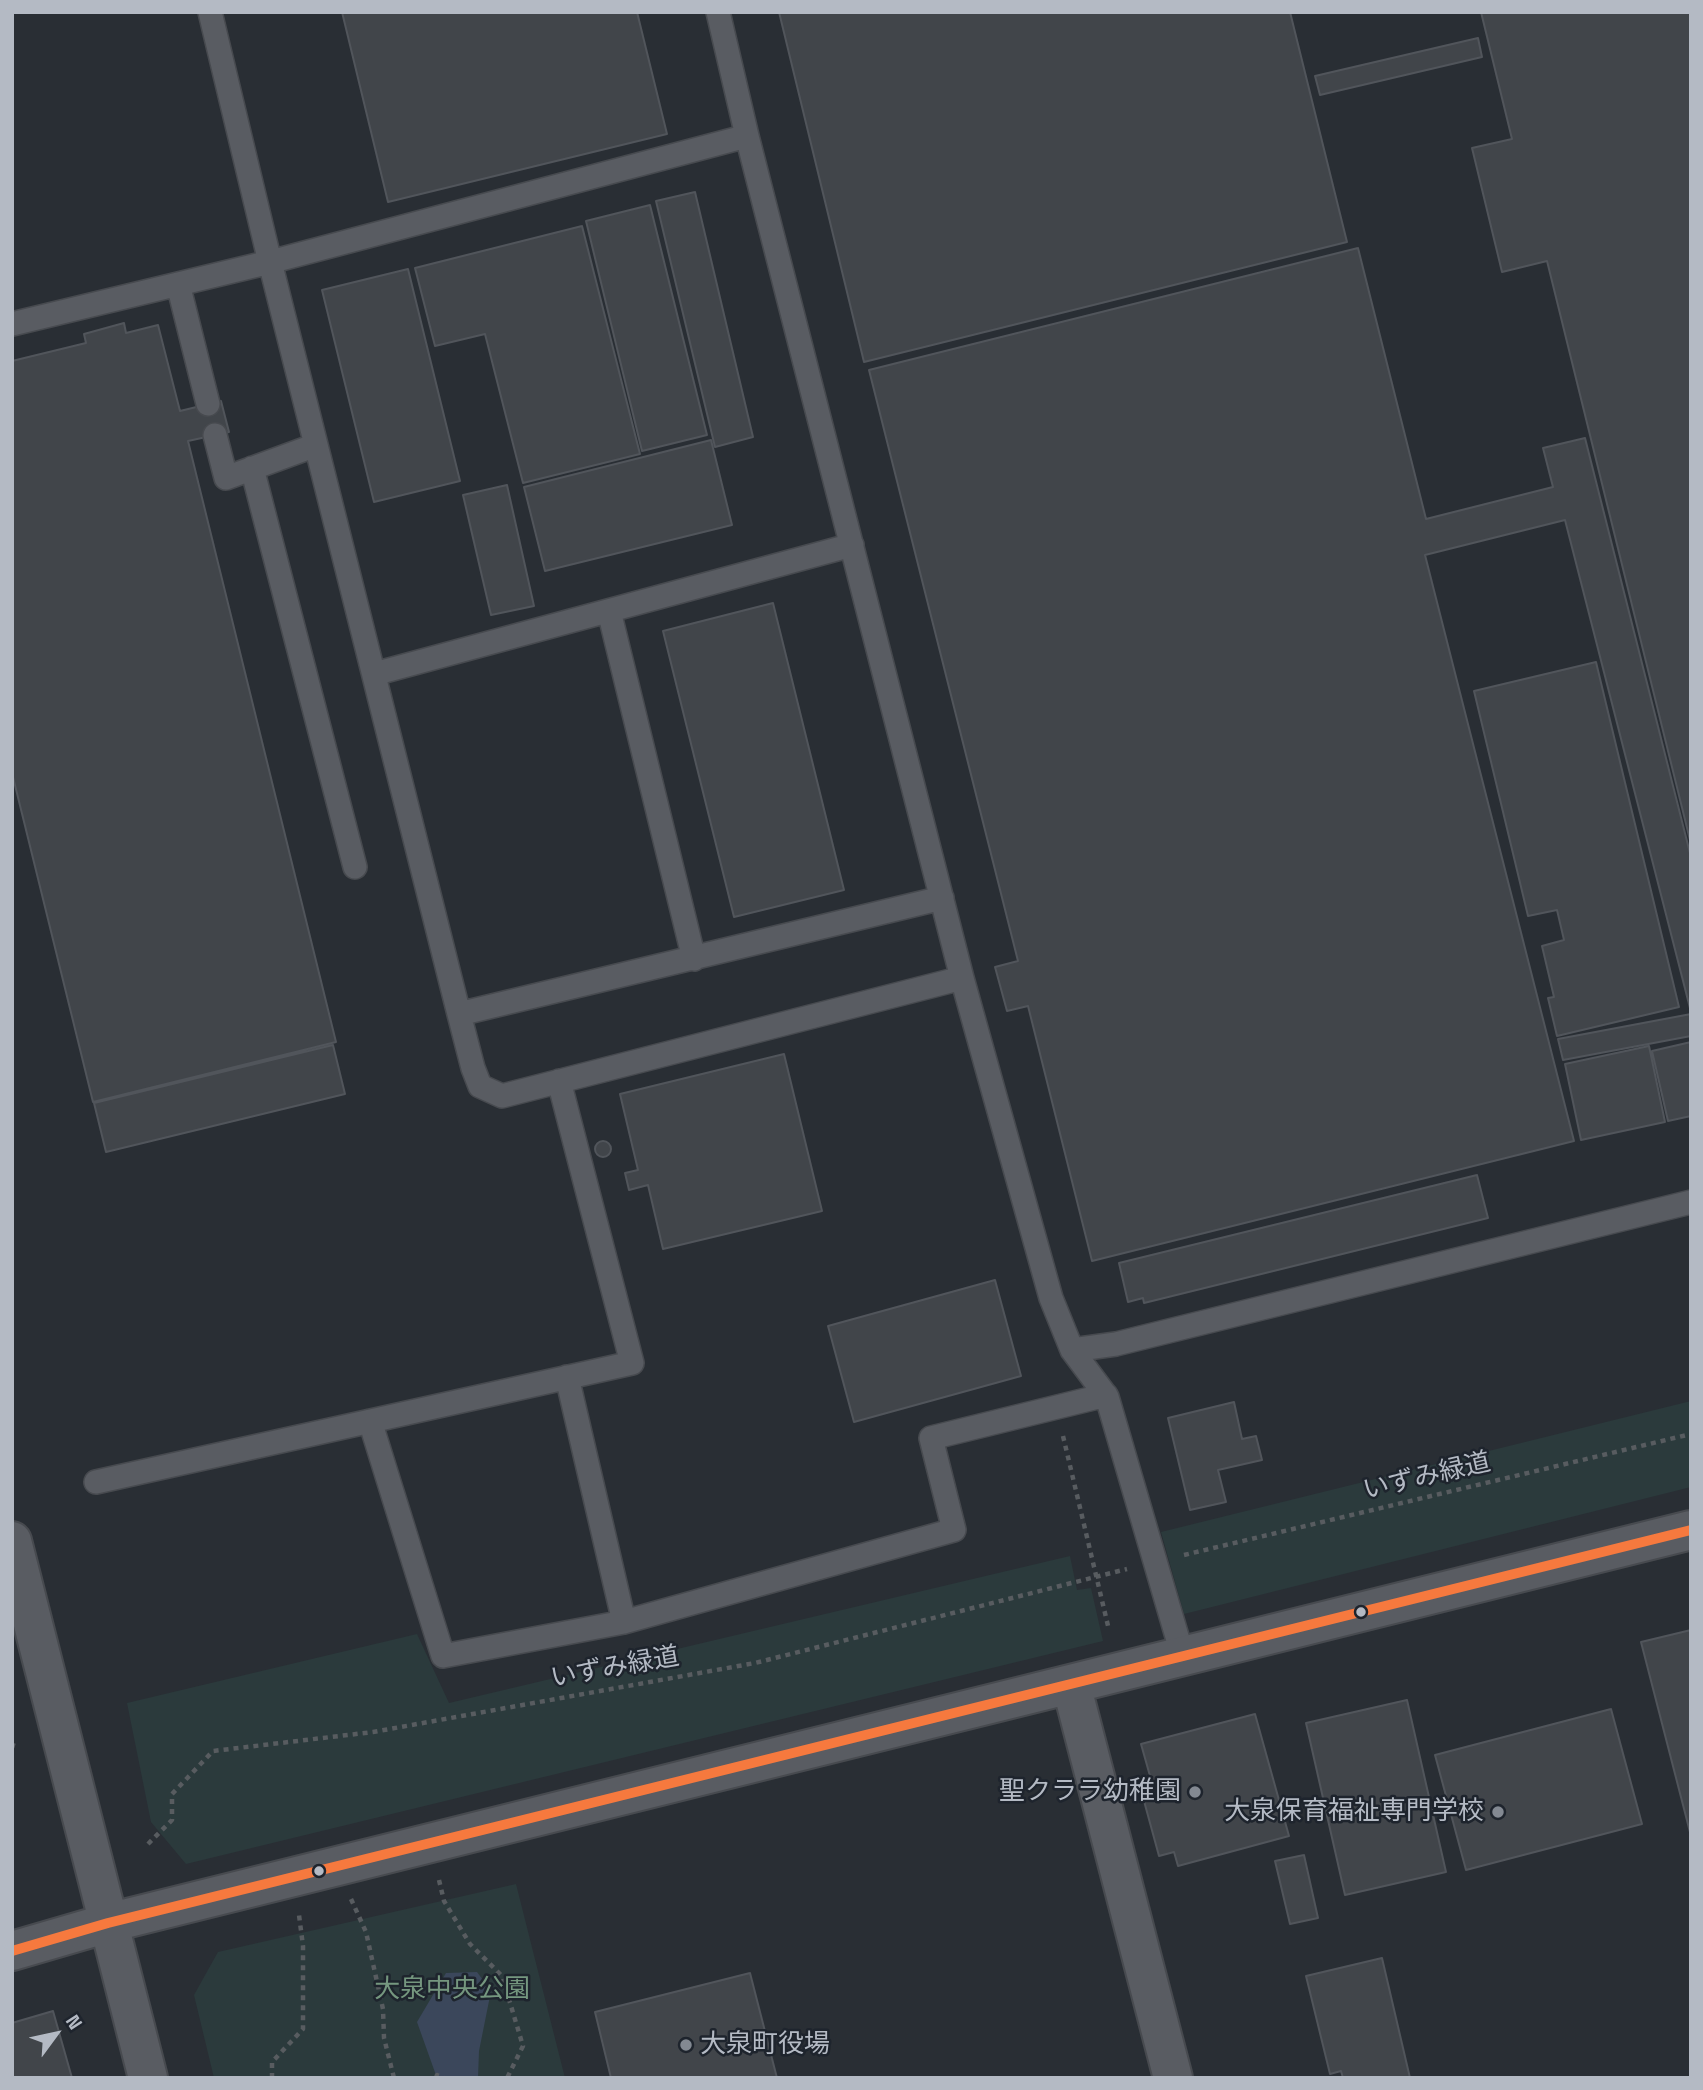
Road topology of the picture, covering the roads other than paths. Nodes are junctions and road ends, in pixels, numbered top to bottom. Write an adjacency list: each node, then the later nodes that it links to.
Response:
1 (210, 12): 4 (lane)
2 (718, 12): 3 (lane)
3 (747, 136): 4 (lane); 11 (lane)
4 (270, 262): 5 (lane); 9 (lane)
5 (178, 284): 6 (lane); 7 (lane)
6 (12, 324)
7 (208, 404)
8 (215, 435): 10 (lane)
9 (316, 445): 10 (lane); 13 (lane)
10 (252, 468): 14 (lane)
11 (852, 545): 12 (lane); 15 (lane)
12 (609, 611): 13 (lane); 16 (lane)
13 (374, 674): 18 (lane)
14 (355, 867)
15 (942, 898): 16 (lane); 17 (lane)
16 (694, 960): 18 (lane)
17 (962, 978): 19 (lane); 21 (lane)
18 (459, 1014): 19 (lane)
19 (559, 1081): 22 (lane)
20 (1691, 1202): 21 (lane)
21 (1072, 1350): 23 (lane)
22 (567, 1377): 24 (lane); 28 (lane)
23 (1106, 1395): 28 (lane); 29 (lane)
24 (370, 1421): 25 (lane); 28 (lane)
25 (96, 1482)
26 (1691, 1530): 29 (street)
27 (12, 1541): 31 (street)
28 (624, 1622)
29 (1184, 1657): 30 (street)
30 (1071, 1684): 31 (street); 34 (street)
31 (108, 1923): 32 (street); 33 (street)
32 (12, 1951)
33 (148, 2078)
34 (1173, 2078)

